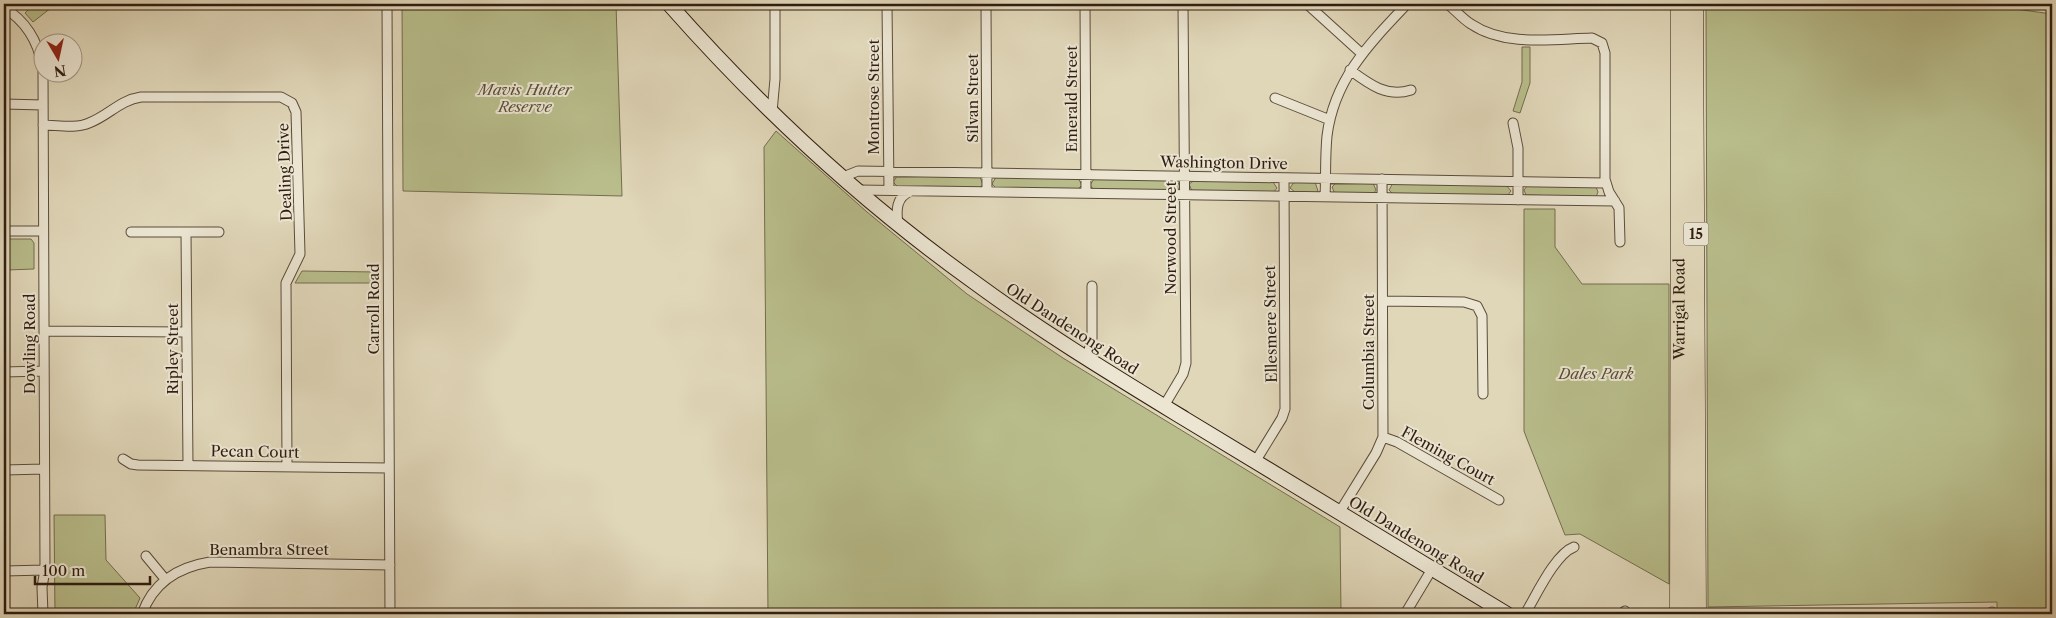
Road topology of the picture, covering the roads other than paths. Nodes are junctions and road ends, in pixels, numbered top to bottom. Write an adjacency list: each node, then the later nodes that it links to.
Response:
1 (387, 4): 67 (street, Carroll Road)
2 (669, 4): 21 (main road, Old Dandenong Road)
3 (775, 4): 21 (street)
4 (887, 4): 25 (street, Montrose Street)
5 (986, 4): 26 (street, Silvan Street)
6 (1085, 4): 27 (street, Emerald Street)
7 (1183, 4): 28 (street, Norwood Street)
8 (1307, 4): 14 (street)
9 (1407, 4): 14 (street)
10 (1448, 4): 34 (street)
11 (1683, 4): 85 (highway, Warrigal Road / 15); 86 (highway, Warrigal Road / 15)
12 (4, 8): 13 (street)
13 (32, 36)
14 (1362, 53): 15 (street)
15 (1350, 70): 17 (street); 22 (street)
16 (43, 82): 20 (street, Dowling Road)
17 (1411, 90)
18 (1275, 98): 22 (street)
19 (4, 104): 20 (street)
20 (43, 105): 24 (street, Dowling Road)
21 (772, 112): 29 (main road, Old Dandenong Road)
22 (1330, 120): 31 (street)
23 (1513, 124): 33 (street)
24 (43, 125): 48 (street, Dowling Road); 66 (street, Dealing Drive)
25 (889, 171): 26 (street, Washington Drive); 29 (street, Washington Drive); 36 (street, Montrose Street)
26 (988, 173): 27 (street, Washington Drive); 38 (street, Silvan Street)
27 (1086, 175): 28 (street, Washington Drive); 39 (street, Emerald Street)
28 (1185, 176): 30 (street, Washington Drive); 40 (street, Norwood Street)
29 (843, 177): 35 (main road, Old Dandenong Road)
30 (1284, 178): 31 (street, Washington Drive); 41 (street, Ellesmere Street)
31 (1326, 178): 32 (street, Washington Drive); 42 (street)
32 (1382, 179): 33 (street, Washington Drive); 43 (street, Columbia Street)
33 (1518, 181): 34 (street, Washington Drive); 44 (street)
34 (1606, 186): 45 (street)
35 (858, 190): 36 (street); 46 (main road, Old Dandenong Road)
36 (889, 190): 37 (street)
37 (914, 191): 38 (street); 46 (street)
38 (988, 192): 39 (street)
39 (1086, 193): 40 (street)
40 (1185, 195): 41 (street); 61 (street, Norwood Street)
41 (1284, 197): 42 (street); 64 (street, Ellesmere Street)
42 (1325, 198): 43 (street)
43 (1382, 198): 44 (street); 54 (street, Columbia Street)
44 (1518, 200): 45 (street)
45 (1615, 201): 52 (street)
46 (898, 224): 57 (main road, Old Dandenong Road)
47 (4, 231): 48 (street)
48 (43, 231): 55 (street, Dowling Road)
49 (131, 232): 50 (street)
50 (186, 232): 51 (street); 56 (street, Ripley Street)
51 (219, 232)
52 (1620, 242)
53 (1092, 286): 57 (street)
54 (1383, 301): 60 (street); 62 (street, Columbia Street)
55 (44, 331): 56 (street); 58 (street, Dowling Road)
56 (186, 332): 65 (street, Ripley Street)
57 (1087, 358): 61 (main road, Old Dandenong Road)
58 (44, 371): 59 (street); 68 (street, Dowling Road)
59 (4, 372)
60 (1483, 394)
61 (1164, 406): 64 (main road, Old Dandenong Road)
62 (1383, 437): 70 (street, Fleming Court); 71 (street, Columbia Street)
63 (123, 459): 65 (street, Pecan Court)
64 (1255, 462): 71 (main road, Old Dandenong Road)
65 (188, 465): 66 (street, Pecan Court)
66 (287, 466): 67 (street, Pecan Court)
67 (389, 468): 74 (street, Carroll Road)
68 (44, 469): 69 (street); 76 (street, Dowling Road)
69 (4, 470)
70 (1500, 500)
71 (1339, 512): 75 (main road, Old Dandenong Road)
72 (1574, 547): 84 (street)
73 (146, 556): 78 (street)
74 (390, 564): 78 (street, Benambra Street); 81 (street, Carroll Road)
75 (1432, 569): 82 (street); 83 (main road, Old Dandenong Road)
76 (45, 570): 77 (street); 79 (street, Dowling Road)
77 (4, 571)
78 (166, 579): 80 (street, Benambra Street)
79 (43, 614)
80 (142, 614)
81 (390, 614)
82 (1405, 614)
83 (1507, 614)
84 (1525, 614)
85 (1679, 614)
86 (1697, 614)

